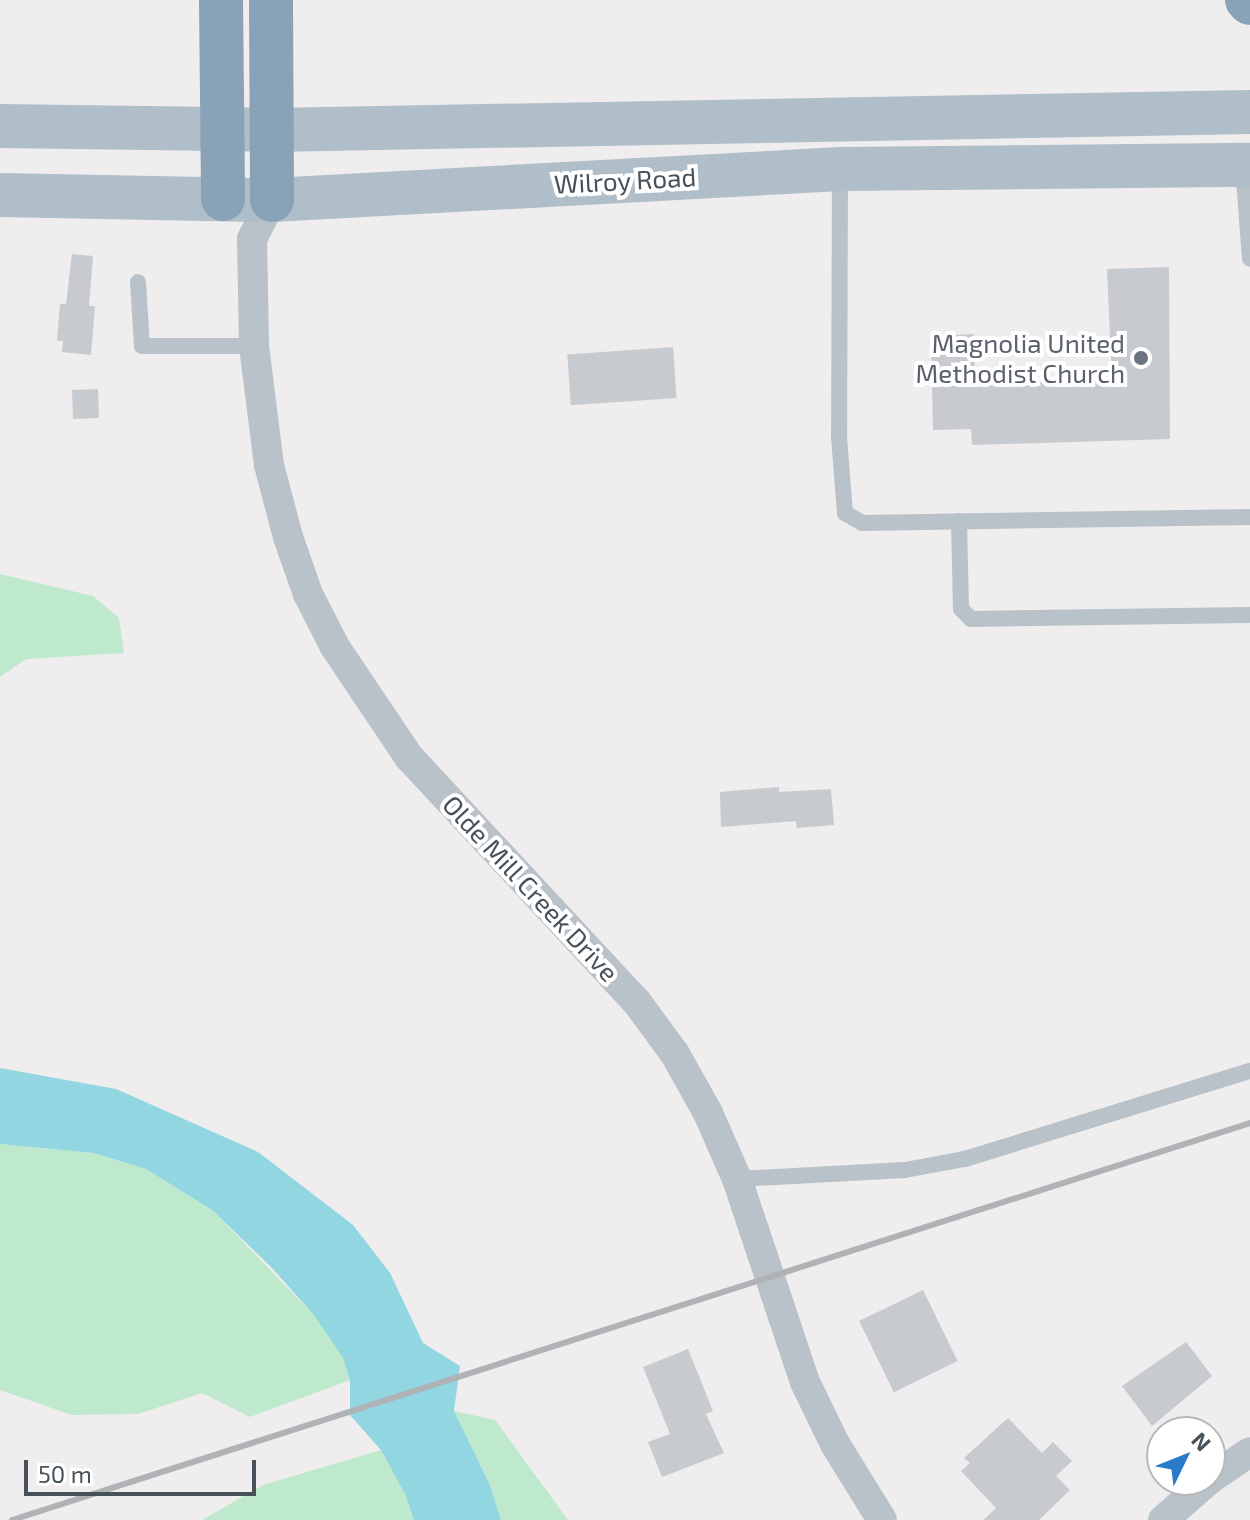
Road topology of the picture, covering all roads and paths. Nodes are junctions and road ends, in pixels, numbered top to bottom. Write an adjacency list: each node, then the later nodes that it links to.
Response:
1 (221, 0): 5 (highway)
2 (271, 0): 6 (highway)
3 (1250, 112): 6 (main road)
4 (0, 126): 5 (main road)
5 (223, 129): 6 (main road); 10 (highway)
6 (273, 130): 11 (highway)
7 (1246, 165): 8 (main road, Wilroy Road); 13 (lane)
8 (840, 169): 11 (main road, Wilroy Road); 17 (lane)
9 (0, 195): 10 (main road, Wilroy Road)
10 (223, 199): 11 (main road, Wilroy Road); 12 (street)
11 (272, 200): 12 (street, Olde Mill Creek Drive)
12 (252, 239): 15 (street, Olde Mill Creek Drive)
13 (1250, 259)
14 (138, 282): 15 (lane)
15 (254, 346): 20 (street, Olde Mill Creek Drive)
16 (1250, 517): 17 (lane)
17 (959, 521): 18 (lane)
18 (1250, 615)
19 (1250, 1071): 20 (lane)
20 (737, 1179): 24 (street, Olde Mill Creek Drive)
21 (1250, 1452): 22 (street)
22 (1226, 1469)
23 (1191, 1496): 25 (street)
24 (882, 1520)
25 (1163, 1520)

